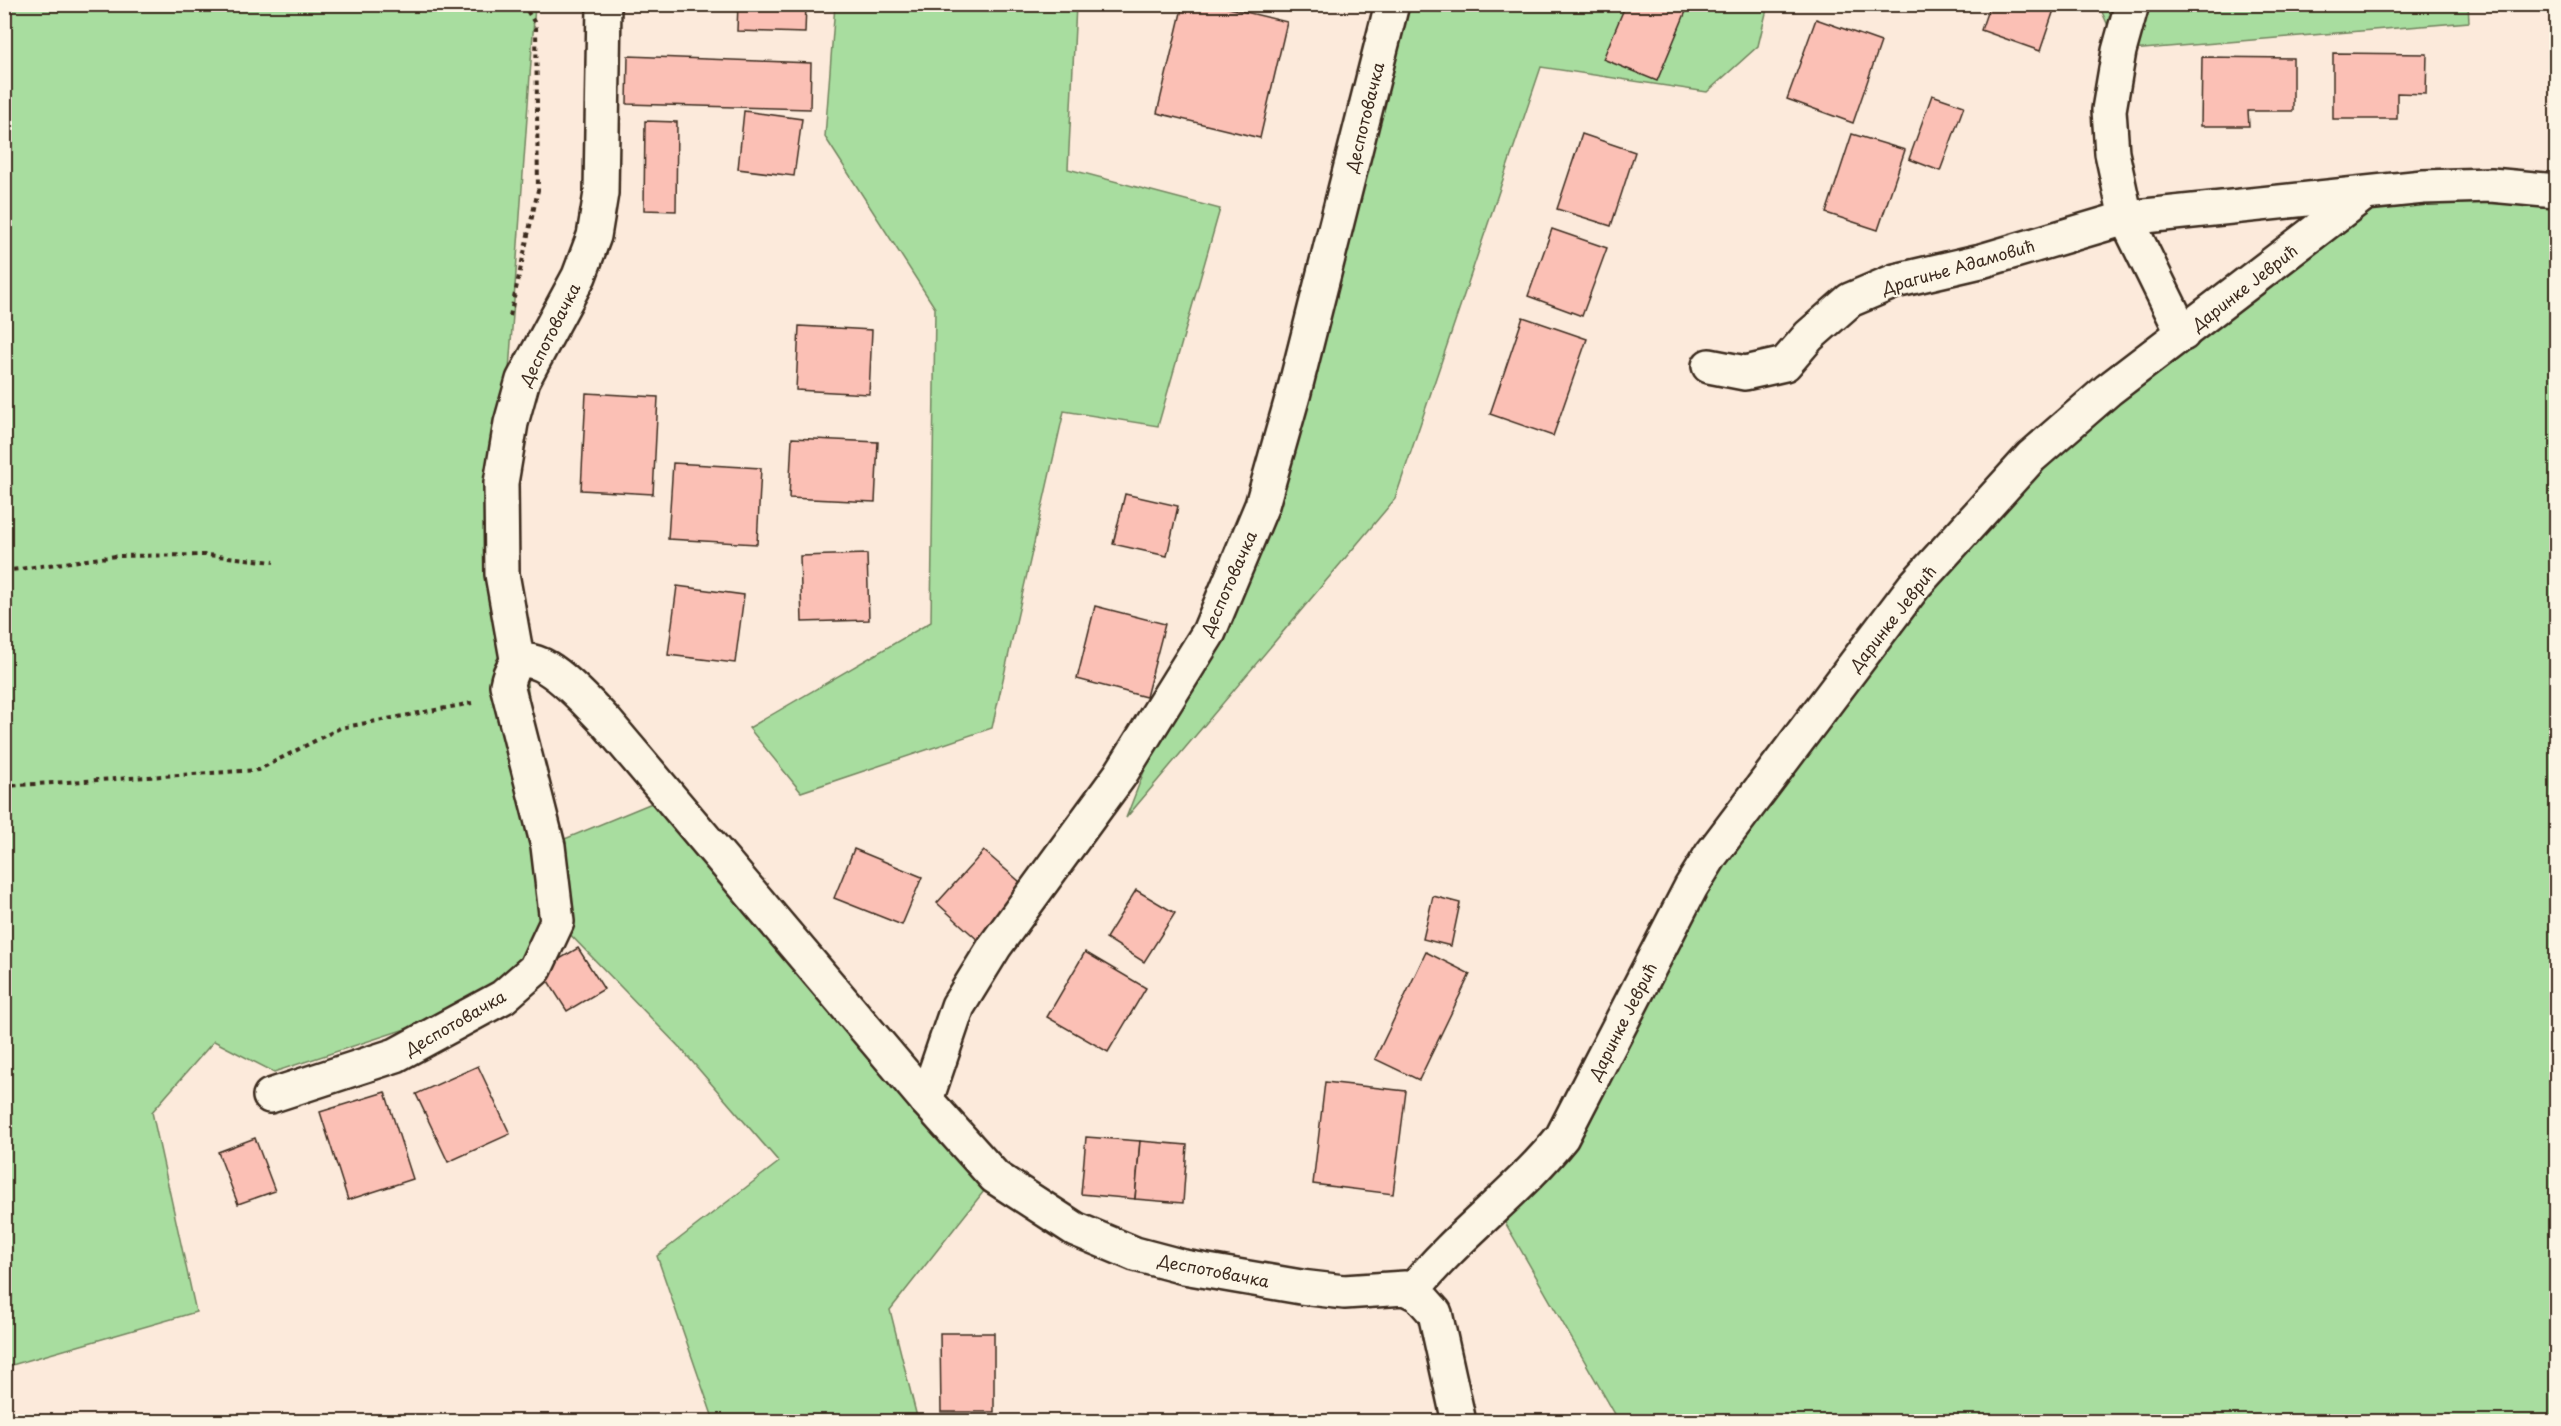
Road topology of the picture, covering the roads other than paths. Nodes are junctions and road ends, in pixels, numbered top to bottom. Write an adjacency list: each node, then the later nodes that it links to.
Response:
1 (604, 4): 9 (street, Деспотовачка)
2 (1392, 4): 11 (street, Деспотовачка)
3 (2132, 4): 6 (street)
4 (2556, 191): 5 (street)
5 (2364, 194): 6 (street, Драгиње Адамовић); 7 (street, Даринке Јеврић)
6 (2126, 218): 7 (street); 8 (street, Драгиње Адамовић)
7 (2183, 334): 12 (street, Даринке Јеврић)
8 (1709, 366)
9 (518, 664): 10 (street, Деспотовачка); 11 (street, Деспотовачка)
10 (270, 1096)
11 (926, 1100): 12 (street, Деспотовачка)
12 (1413, 1290): 13 (street)
13 (1459, 1422)

